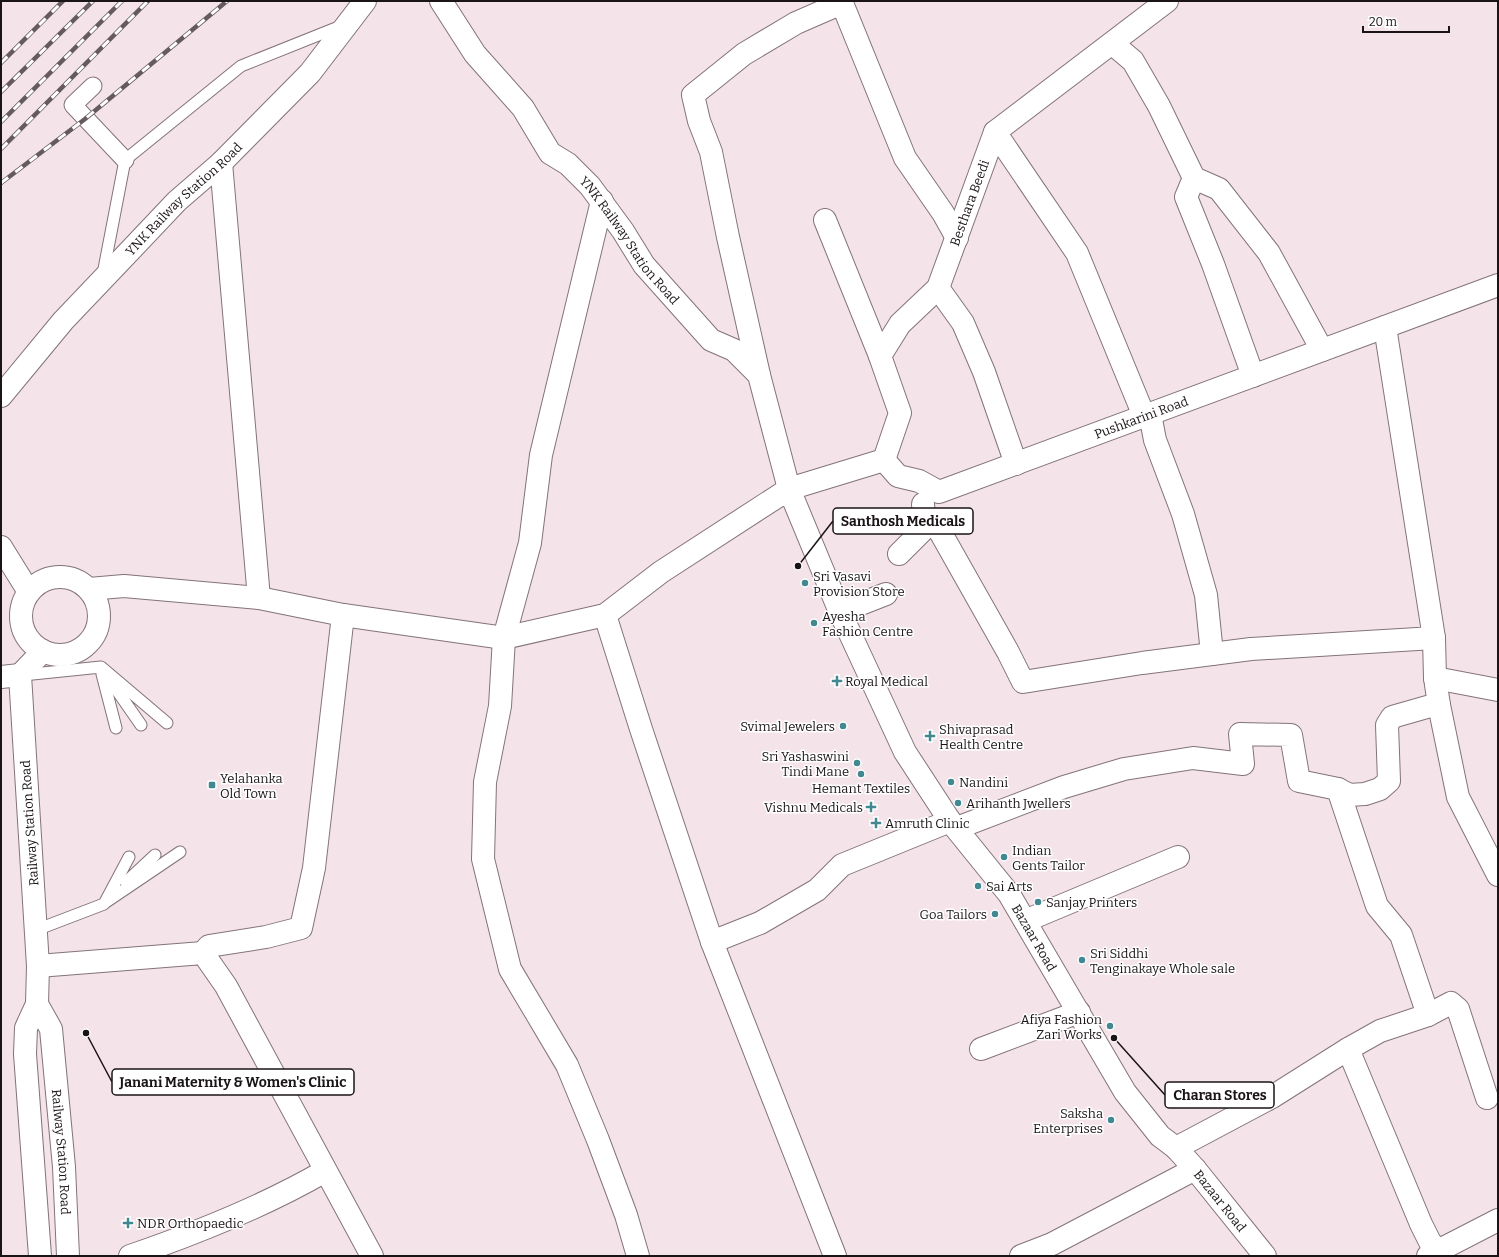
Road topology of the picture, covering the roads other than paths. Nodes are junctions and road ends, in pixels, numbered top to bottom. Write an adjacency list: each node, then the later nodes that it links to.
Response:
1 (366, 1): 5 (street, YNK Railway Station Road)
2 (441, 1): 12 (street, YNK Railway Station Road)
3 (1167, 1): 6 (street)
4 (828, 5): 14 (street); 21 (street)
5 (349, 23): 9 (lane); 10 (street, YNK Railway Station Road)
6 (1113, 44): 8 (street); 11 (street)
7 (93, 86): 9 (street)
8 (995, 132): 14 (street, Besthara Beedi); 24 (street)
9 (125, 160): 15 (lane)
10 (221, 163): 15 (street, YNK Railway Station Road); 35 (street)
11 (1194, 178): 19 (street); 22 (street)
12 (602, 201): 21 (street, YNK Railway Station Road); 39 (street)
13 (825, 220): 20 (street)
14 (956, 238): 17 (street, Besthara Beedi)
15 (102, 281): 23 (street, YNK Railway Station Road)
16 (1498, 285): 18 (street, Pushkarini Road)
17 (938, 288): 20 (street, Besthara Beedi); 26 (street)
18 (1384, 327): 19 (street, Pushkarini Road); 40 (street)
19 (1322, 350): 22 (street, Pushkarini Road)
20 (880, 356): 25 (street)
21 (760, 375): 28 (street)
22 (1254, 376): 24 (street, Pushkarini Road)
23 (1, 396)
24 (1147, 415): 26 (street, Pushkarini Road); 42 (street)
25 (884, 460): 27 (street, Pushkarini Road); 28 (street)
26 (1016, 464): 27 (street, Pushkarini Road)
27 (919, 481): 29 (street)
28 (789, 489): 36 (street, Bazaar Road); 38 (street)
29 (925, 516): 31 (street); 42 (street)
30 (1, 547): 33 (street)
31 (899, 554)
32 (89, 590): 33 (street); 35 (street); 41 (street)
33 (29, 592): 41 (street)
34 (886, 594): 36 (street)
35 (259, 598): 37 (street)
36 (840, 612): 52 (street, Bazaar Road)
37 (342, 615): 39 (street); 62 (street)
38 (605, 615): 39 (street); 61 (street)
39 (504, 638): 79 (street)
40 (1434, 638): 42 (street); 45 (street)
41 (43, 651): 44 (street)
42 (1212, 654)
43 (101, 668): 44 (lane); 48 (lane); 49 (lane); 50 (lane)
44 (10, 676): 60 (street, Railway Station Road)
45 (1435, 678): 46 (street); 47 (street)
46 (1498, 690)
47 (1439, 705): 51 (street); 57 (street)
48 (167, 722)
49 (141, 725)
50 (116, 728)
51 (1338, 789): 52 (street); 66 (street)
52 (953, 824): 59 (street, Bazaar Road); 61 (street)
53 (180, 852): 58 (lane)
54 (155, 854): 58 (lane)
55 (129, 857): 58 (lane)
56 (1178, 857): 59 (street)
57 (1498, 875)
58 (104, 904): 60 (lane)
59 (1026, 921): 65 (street, Bazaar Road)
60 (36, 930): 63 (street, Railway Station Road)
61 (712, 942): 80 (street)
62 (202, 952): 63 (street); 72 (street)
63 (38, 966): 64 (street, Railway Station Road)
64 (37, 1004): 75 (street, Railway Station Road); 76 (street, Railway Station Road)
65 (1079, 1012): 67 (street); 70 (street, Bazaar Road)
66 (1428, 1015): 68 (street); 69 (street)
67 (982, 1049)
68 (1348, 1049): 70 (street); 74 (street)
69 (1487, 1098)
70 (1176, 1148): 71 (street, Bazaar Road)
71 (1195, 1169): 81 (street); 82 (street, Bazaar Road)
72 (325, 1171): 77 (street); 78 (street)
73 (1498, 1220): 74 (street)
74 (1433, 1253)
75 (40, 1256)
76 (68, 1256)
77 (130, 1256)
78 (372, 1256)
79 (638, 1256)
80 (835, 1256)
81 (1021, 1256)
82 (1265, 1256)

